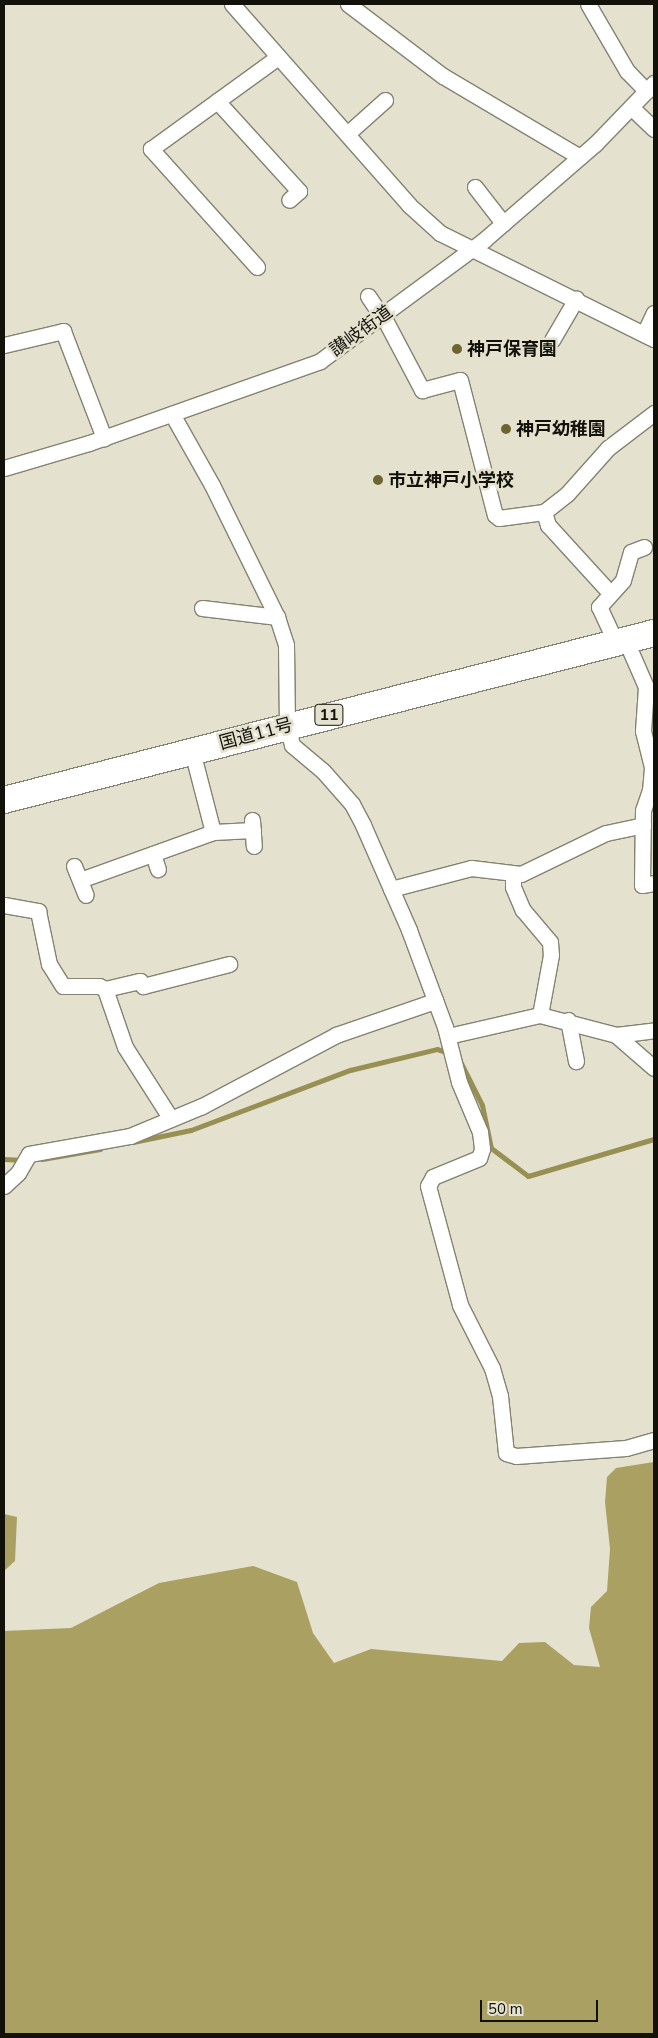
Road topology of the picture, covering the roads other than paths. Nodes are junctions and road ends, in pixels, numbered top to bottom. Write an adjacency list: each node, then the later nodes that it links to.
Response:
1 (232, 4): 4 (street)
2 (348, 4): 11 (street)
3 (588, 4): 5 (street)
4 (278, 57): 7 (street); 10 (street)
5 (650, 87): 8 (street, 讃岐街道)
6 (385, 100): 10 (street)
7 (217, 101): 13 (street); 16 (street)
8 (631, 107): 9 (street); 11 (street, 讃岐街道)
9 (654, 129)
10 (347, 134): 15 (street)
11 (580, 157): 14 (street, 讃岐街道)
12 (474, 187): 14 (street)
13 (288, 200)
14 (503, 223): 15 (street, 讃岐街道)
15 (473, 248): 18 (street); 20 (street, 讃岐街道)
16 (257, 267)
17 (368, 296): 20 (street)
18 (576, 299): 21 (street); 22 (street)
19 (654, 312): 21 (street)
20 (382, 316): 25 (street, 讃岐街道); 28 (street)
21 (649, 337)
22 (552, 340)
23 (4, 345): 26 (street)
24 (654, 413): 28 (street)
25 (172, 414): 26 (street, 讃岐街道); 32 (street)
26 (104, 438): 27 (street, 讃岐街道)
27 (4, 468)
28 (544, 512): 30 (street)
29 (644, 547): 30 (street)
30 (610, 593): 34 (street)
31 (202, 608): 32 (street)
32 (277, 617): 35 (street)
33 (654, 633): 34 (highway, 国道11号 / 11)
34 (621, 642): 35 (highway, 国道11号 / 11); 37 (street)
35 (287, 726): 36 (highway, 国道11号 / 11); 48 (street)
36 (192, 751): 38 (highway, 国道11号 / 11); 40 (street)
37 (653, 778): 39 (street)
38 (4, 800)
39 (643, 825): 45 (street); 47 (street)
40 (213, 832): 41 (street); 42 (street)
41 (254, 846)
42 (153, 854): 44 (street); 46 (street)
43 (74, 866): 46 (street)
44 (158, 869)
45 (513, 875): 48 (street); 54 (street)
46 (80, 880): 49 (street)
47 (654, 883)
48 (391, 889): 53 (street)
49 (86, 895)
50 (4, 905): 52 (street)
51 (229, 964): 52 (street)
52 (104, 989): 61 (street)
53 (435, 1001): 58 (street); 61 (street)
54 (540, 1015): 55 (street); 58 (street)
55 (568, 1020): 57 (street); 59 (street)
56 (654, 1030): 57 (street)
57 (616, 1035): 60 (street)
58 (448, 1036): 63 (street)
59 (576, 1061)
60 (654, 1068)
61 (171, 1119): 62 (street)
62 (4, 1186)
63 (654, 1440)

